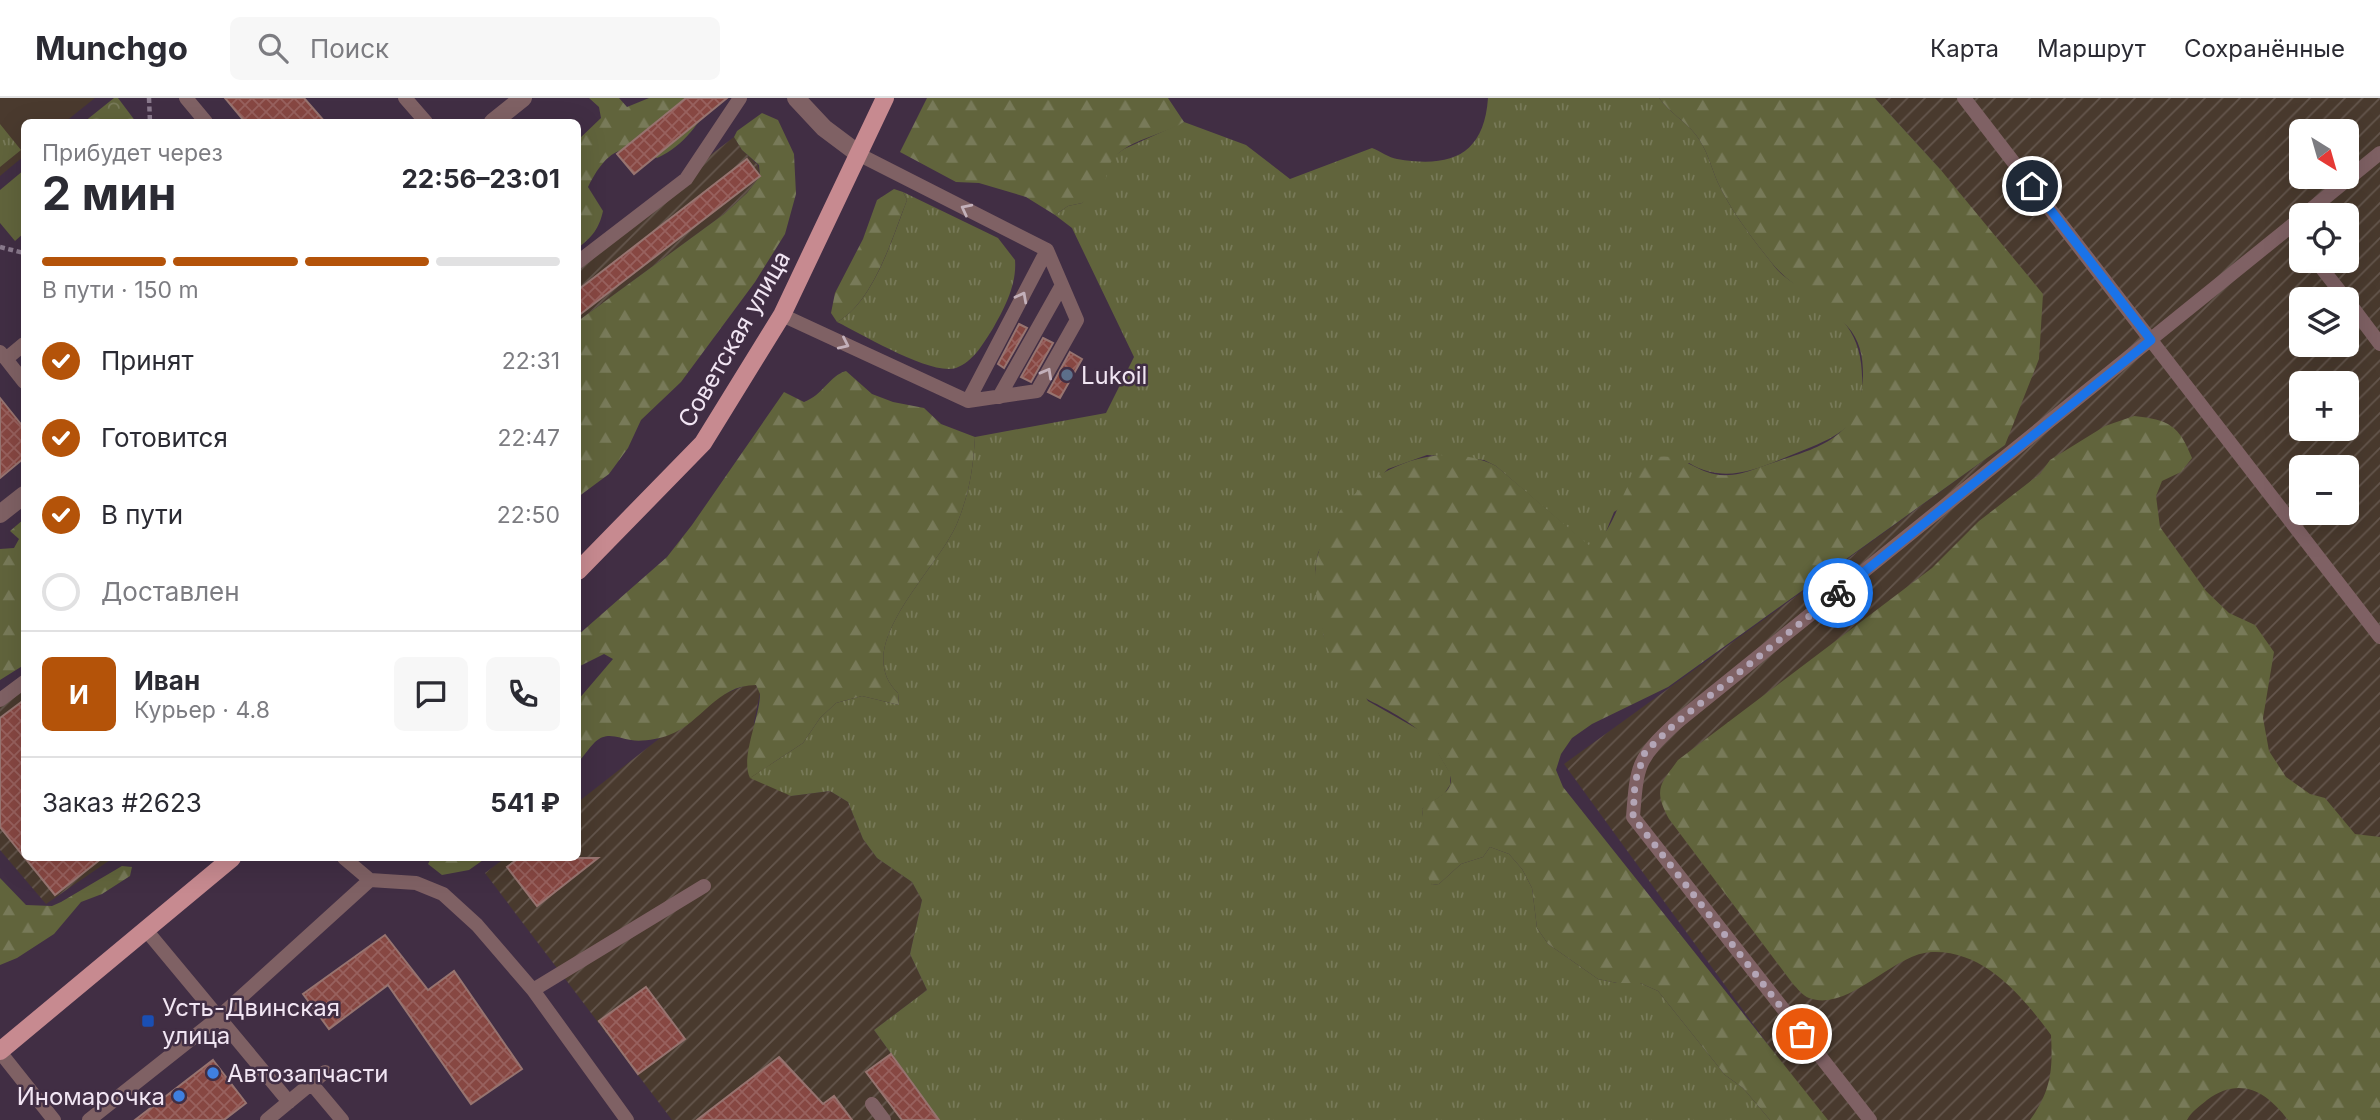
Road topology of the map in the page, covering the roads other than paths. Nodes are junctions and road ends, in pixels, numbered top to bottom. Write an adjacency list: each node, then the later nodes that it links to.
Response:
1 (186, 98): 8 (lane)
2 (405, 98): 9 (lane)
3 (523, 98): 10 (street)
4 (740, 98): 16 (lane)
5 (796, 98): 12 (street)
6 (885, 98): 12 (main road, Советская улица)
7 (1965, 98): 22 (lane)
8 (204, 119)
9 (423, 119)
10 (497, 119)
11 (2380, 153): 13 (lane)
12 (860, 155): 15 (lane, one-way to 12); 20 (main road, Советская улица)
13 (2319, 203)
14 (2289, 227): 22 (lane)
15 (1047, 250): 18 (lane); 28 (lane, one-way to 15)
16 (581, 260)
17 (2325, 273): 19 (lane)
18 (1062, 285): 27 (lane); 27 (lane, one-way to 18)
19 (2336, 287)
20 (782, 315): 28 (lane, one-way to 28); 31 (main road, Советская улица)
21 (2359, 317): 23 (lane)
22 (2151, 340): 32 (lane); 53 (lane)
23 (2380, 344)
24 (21, 346): 25 (lane)
25 (3, 356): 26 (lane)
26 (21, 379)
27 (999, 397): 28 (lane)
28 (968, 401)
29 (21, 497): 30 (street)
30 (0, 514)
31 (581, 568)
32 (2380, 637)
33 (21, 684): 34 (lane)
34 (0, 700)
35 (228, 861): 39 (main road)
36 (348, 861): 37 (lane)
37 (370, 880): 40 (lane); 41 (lane)
38 (704, 886): 40 (lane)
39 (146, 930): 41 (lane); 42 (main road)
40 (533, 990): 51 (lane)
41 (219, 1017): 45 (lane); 48 (lane)
42 (0, 1051): 47 (lane)
43 (325, 1072): 44 (lane)
44 (312, 1083): 45 (lane); 50 (lane)
45 (289, 1102): 49 (lane)
46 (872, 1104): 52 (lane)
47 (54, 1120)
48 (89, 1120)
49 (267, 1120)
50 (342, 1120)
51 (626, 1120)
52 (884, 1120)
53 (1870, 1120)

